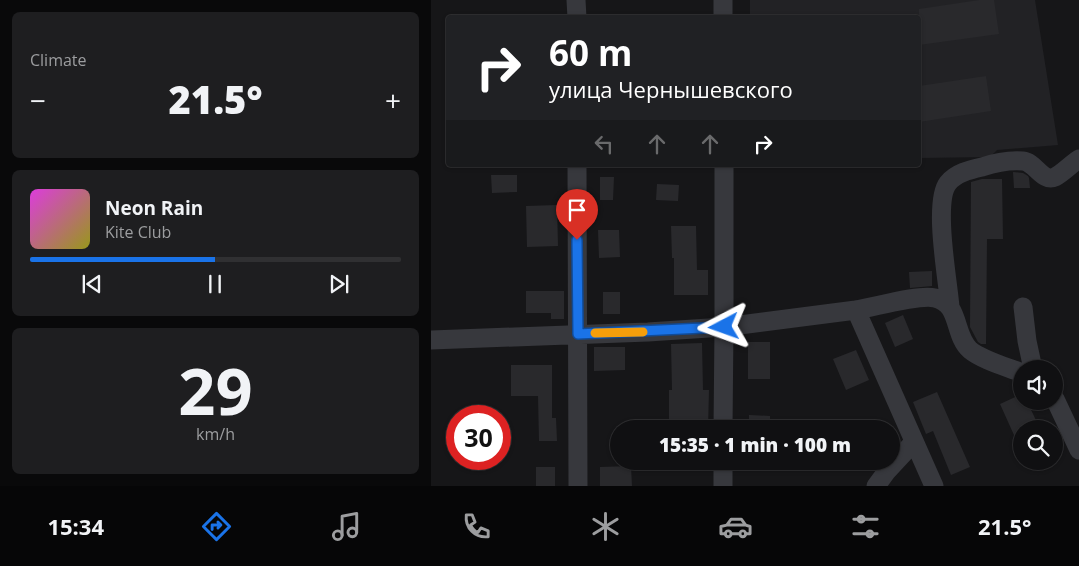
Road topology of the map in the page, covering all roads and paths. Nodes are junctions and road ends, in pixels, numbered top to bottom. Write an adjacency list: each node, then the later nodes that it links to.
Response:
1 (577, 0): 3 (street)
2 (723, 0): 4 (street)
3 (577, 15)
4 (723, 15)
5 (1079, 159): 8 (street)
6 (577, 167): 12 (street)
7 (724, 167): 11 (street)
8 (951, 307): 10 (street); 15 (street)
9 (1023, 307): 14 (street)
10 (856, 310): 11 (street); 18 (street)
11 (724, 327): 12 (street); 17 (street)
12 (578, 334): 13 (street); 21 (street)
13 (431, 340)
14 (1031, 360)
15 (1013, 369)
16 (1060, 410): 19 (street)
17 (723, 420)
18 (913, 443): 23 (street); 24 (street)
19 (1079, 450)
20 (723, 470): 22 (street)
21 (578, 486)
22 (723, 486)
23 (876, 486)
24 (933, 486)

